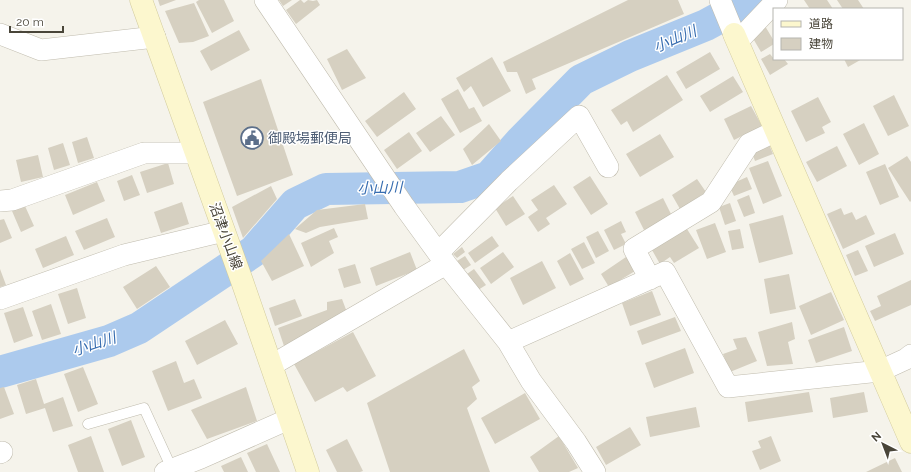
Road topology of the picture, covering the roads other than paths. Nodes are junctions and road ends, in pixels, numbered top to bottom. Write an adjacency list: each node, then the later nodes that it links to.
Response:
1 (142, 0): 6 (main road, 沼津小山線)
2 (265, 0): 13 (street)
3 (776, 0): 7 (street)
4 (719, 1): 7 (street)
5 (0, 34): 6 (street)
6 (155, 37): 9 (main road, 沼津小山線)
7 (736, 37): 8 (main road)
8 (776, 130): 14 (street); 19 (main road)
9 (196, 153): 11 (street); 12 (main road, 沼津小山線)
10 (608, 167): 13 (street)
11 (0, 201)
12 (227, 238): 15 (street); 18 (main road, 沼津小山線)
13 (442, 259): 16 (street); 18 (street)
14 (650, 279): 16 (street); 19 (street)
15 (0, 298)
16 (508, 342): 26 (street)
17 (911, 355): 19 (street)
18 (272, 365): 20 (main road, 沼津小山線)
19 (880, 371): 22 (main road)
20 (289, 419): 23 (street); 25 (main road, 沼津小山線)
21 (88, 424): 24 (lane)
22 (911, 442)
23 (205, 465): 24 (street)
24 (168, 471)
25 (308, 472)
26 (595, 472)

